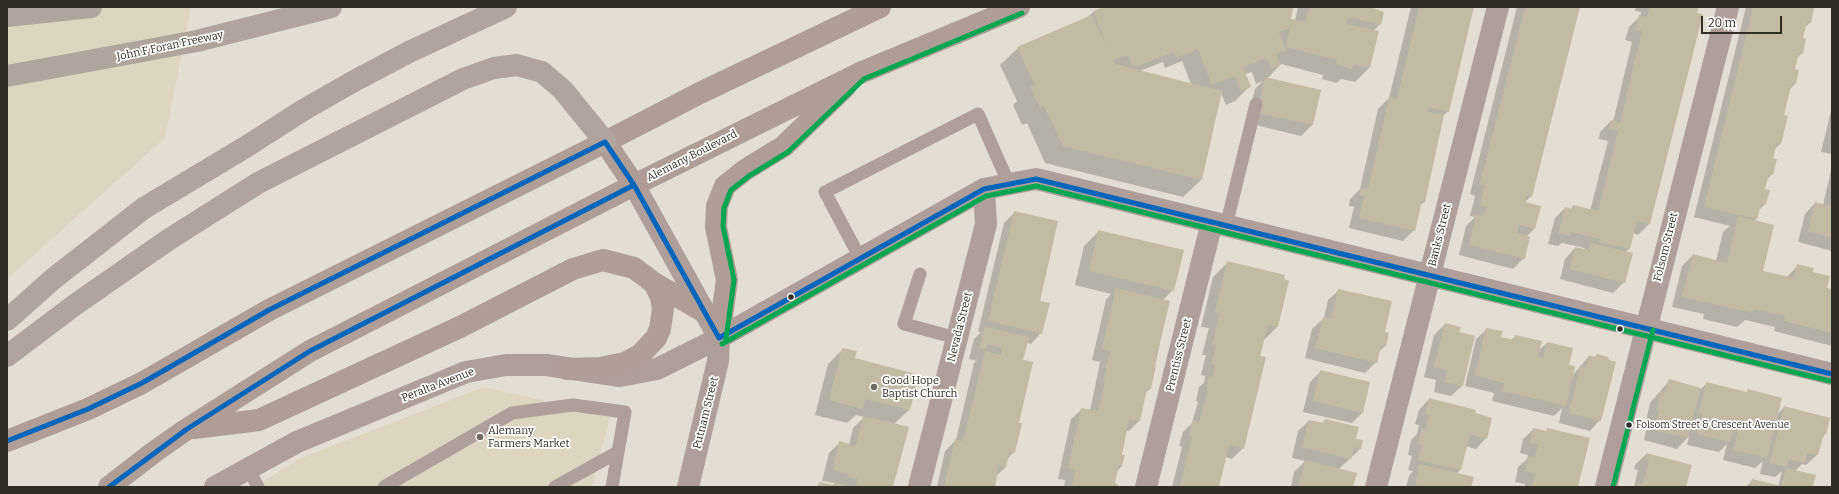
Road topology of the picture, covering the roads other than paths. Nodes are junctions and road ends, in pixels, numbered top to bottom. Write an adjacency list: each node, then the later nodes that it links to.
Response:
1 (91, 7): 8 (highway)
2 (331, 7): 10 (highway, John F Foran Freeway)
3 (506, 7): 22 (highway)
4 (880, 7): 12 (main road)
5 (1019, 7): 9 (main road, Alemany Boulevard)
6 (1498, 7): 19 (street, Banks Street)
7 (1728, 7): 23 (street, Folsom Street)
8 (7, 16)
9 (860, 73): 14 (main road, Alemany Boulevard); 24 (main road)
10 (7, 76)
11 (1256, 104): 16 (lane)
12 (605, 142): 14 (main road); 26 (highway); 30 (main road)
13 (1009, 184): 15 (street); 16 (street); 17 (lane)
14 (634, 186): 21 (street); 29 (main road, Alemany Boulevard)
15 (984, 188): 17 (street, Peralta Avenue); 25 (street, Nevada Street)
16 (1219, 224): 19 (street); 40 (street, Prentiss Street)
17 (860, 258): 24 (street, Peralta Avenue)
18 (920, 274): 25 (lane)
19 (1429, 275): 23 (street); 41 (street, Banks Street)
20 (654, 283): 21 (main road); 27 (main road); 29 (main road)
21 (706, 313): 24 (street)
22 (7, 320)
23 (1646, 328): 28 (street); 42 (street, Folsom Street)
24 (718, 338): 27 (street, Peralta Avenue); 38 (street, Putnam Street)
25 (957, 338): 39 (street, Nevada Street)
26 (7, 356)
27 (567, 369): 32 (street, Peralta Avenue)
28 (1832, 374)
29 (187, 429): 33 (main road, Alemany Boulevard)
30 (7, 441)
31 (618, 452): 35 (lane); 36 (lane); 37 (lane)
32 (253, 478): 34 (street, Peralta Avenue)
33 (109, 487)
34 (215, 487)
35 (384, 487)
36 (555, 487)
37 (612, 487)
38 (688, 487)
39 (919, 487)
40 (1146, 487)
41 (1376, 487)
42 (1606, 487)

